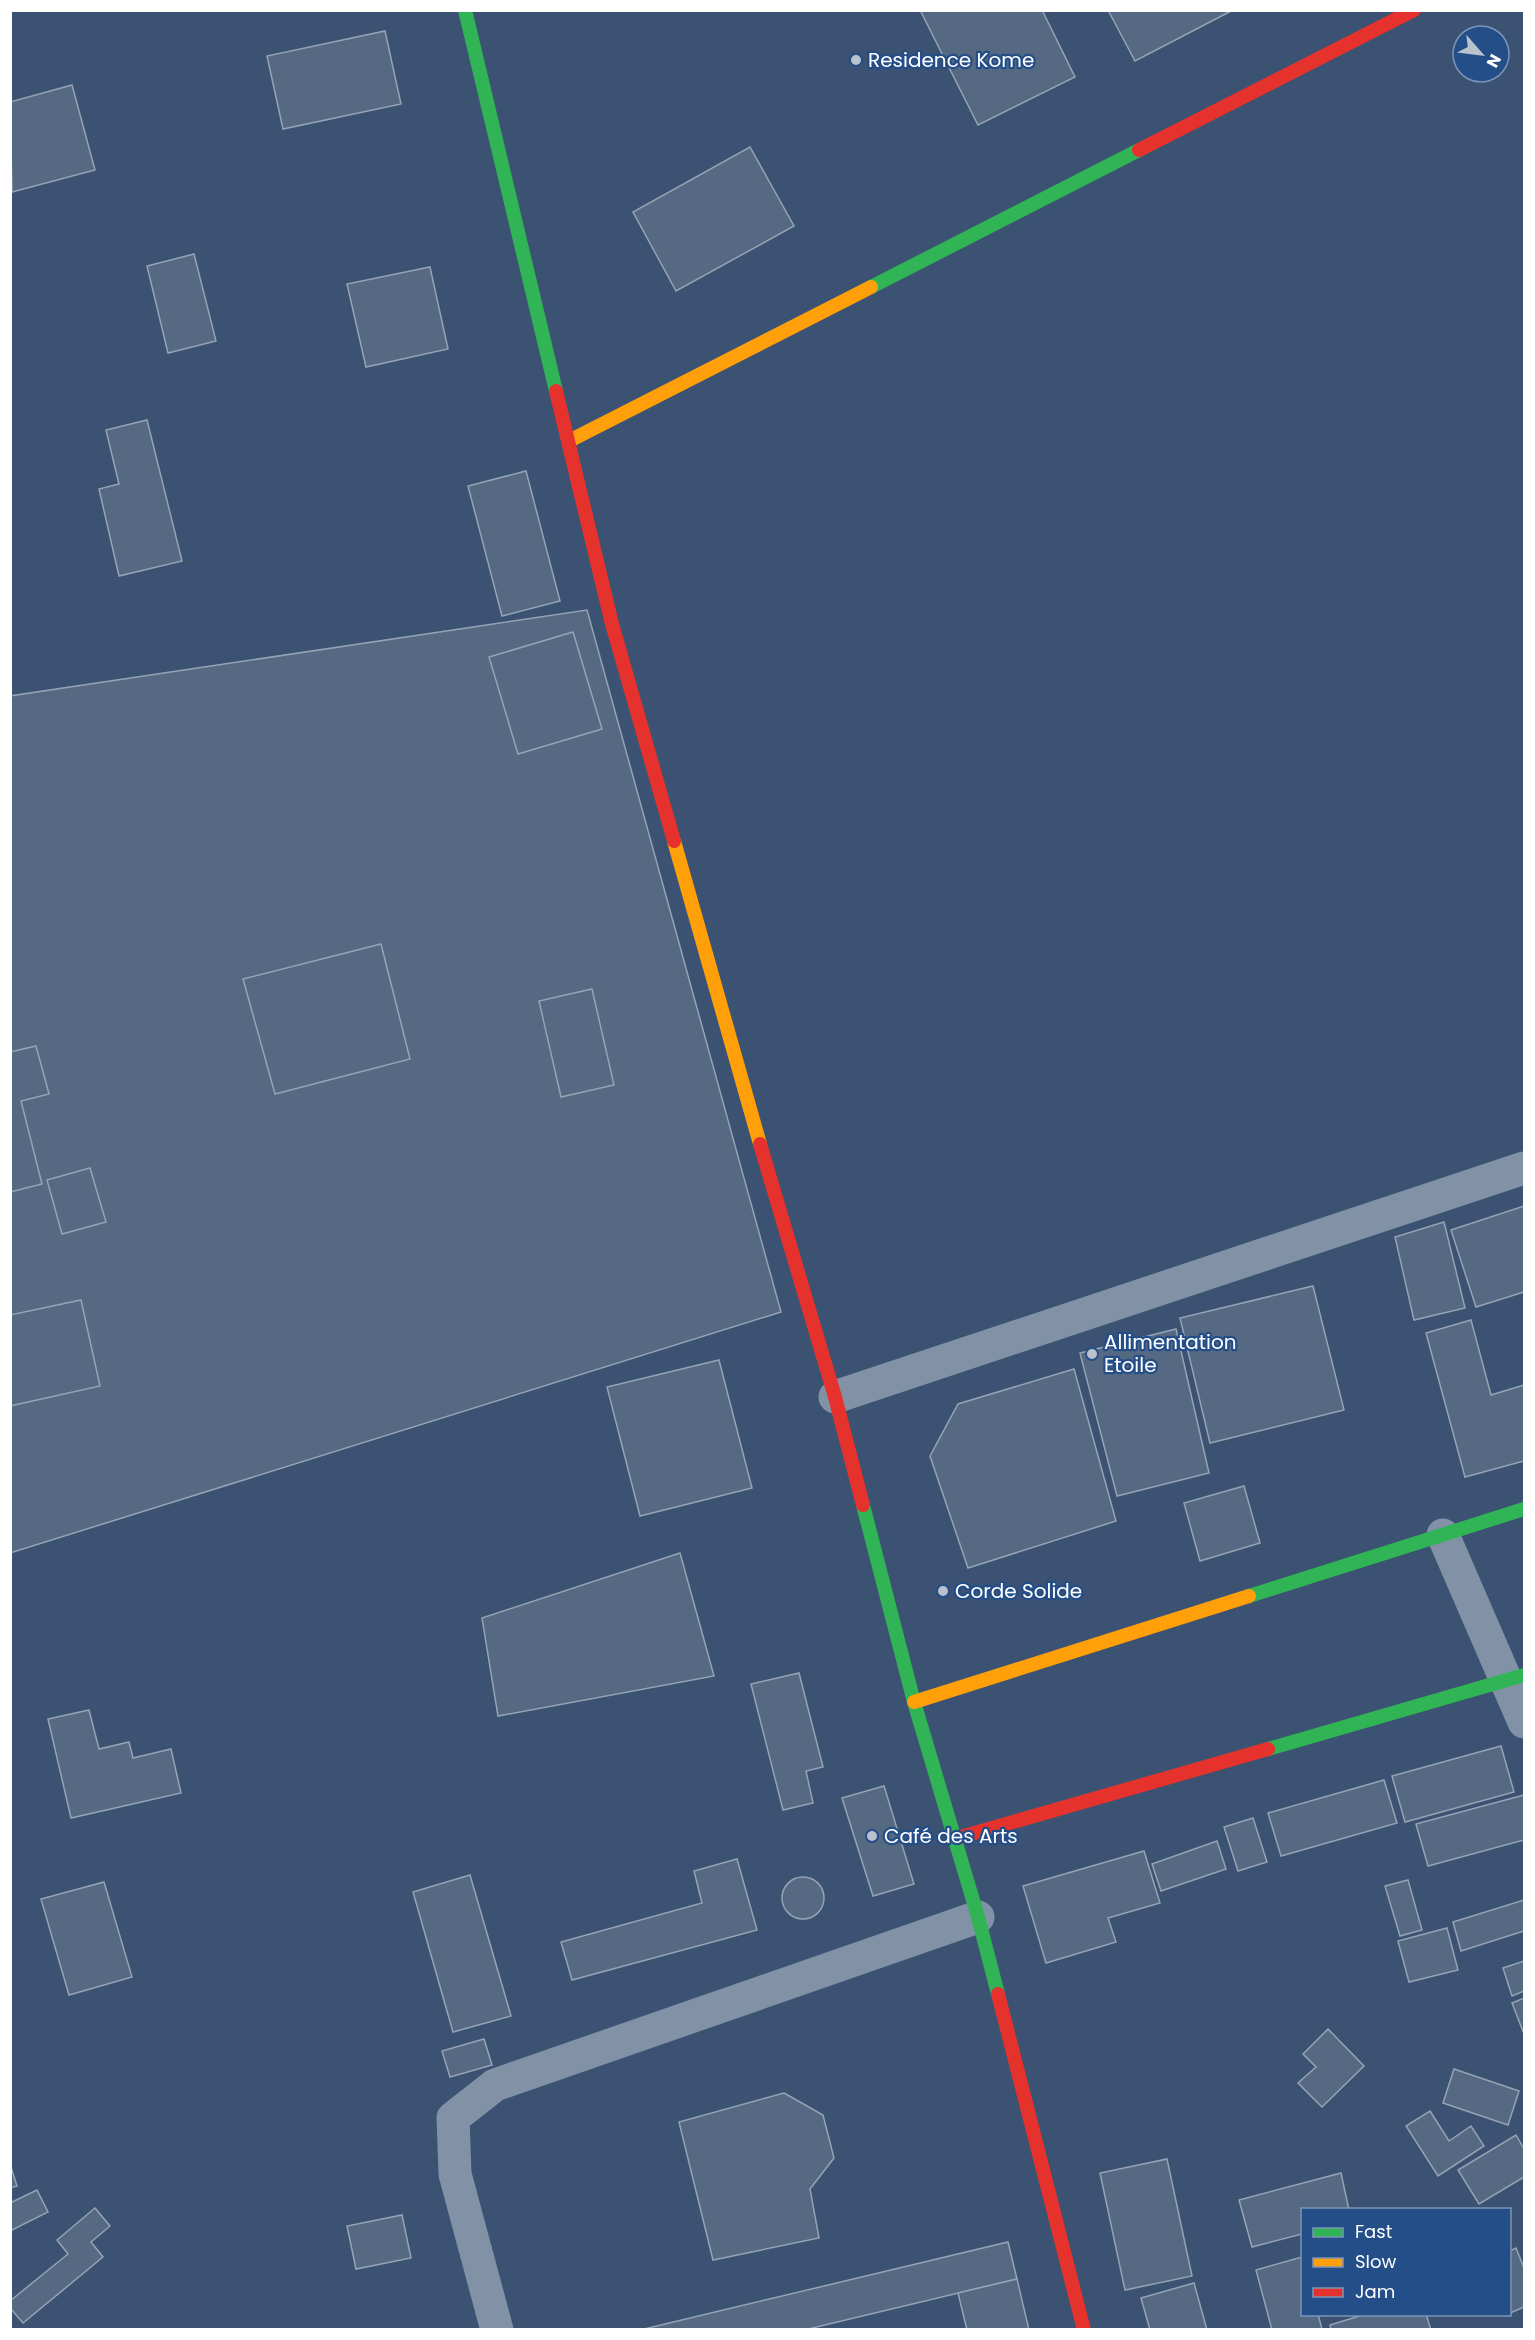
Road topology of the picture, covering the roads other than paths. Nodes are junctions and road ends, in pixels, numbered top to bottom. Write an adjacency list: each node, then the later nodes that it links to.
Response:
1 (465, 10): 3 (street)
2 (1414, 10): 3 (street)
3 (569, 441): 5 (street)
4 (1524, 1168): 5 (street)
5 (835, 1397): 9 (street)
6 (1524, 1509): 7 (street)
7 (1443, 1534): 8 (street); 9 (street)
8 (1516, 1677): 10 (street); 11 (street)
9 (914, 1702): 11 (street)
10 (1524, 1722)
11 (957, 1838): 12 (street)
12 (978, 1917): 13 (street); 14 (street)
13 (496, 2330)
14 (1084, 2330)

